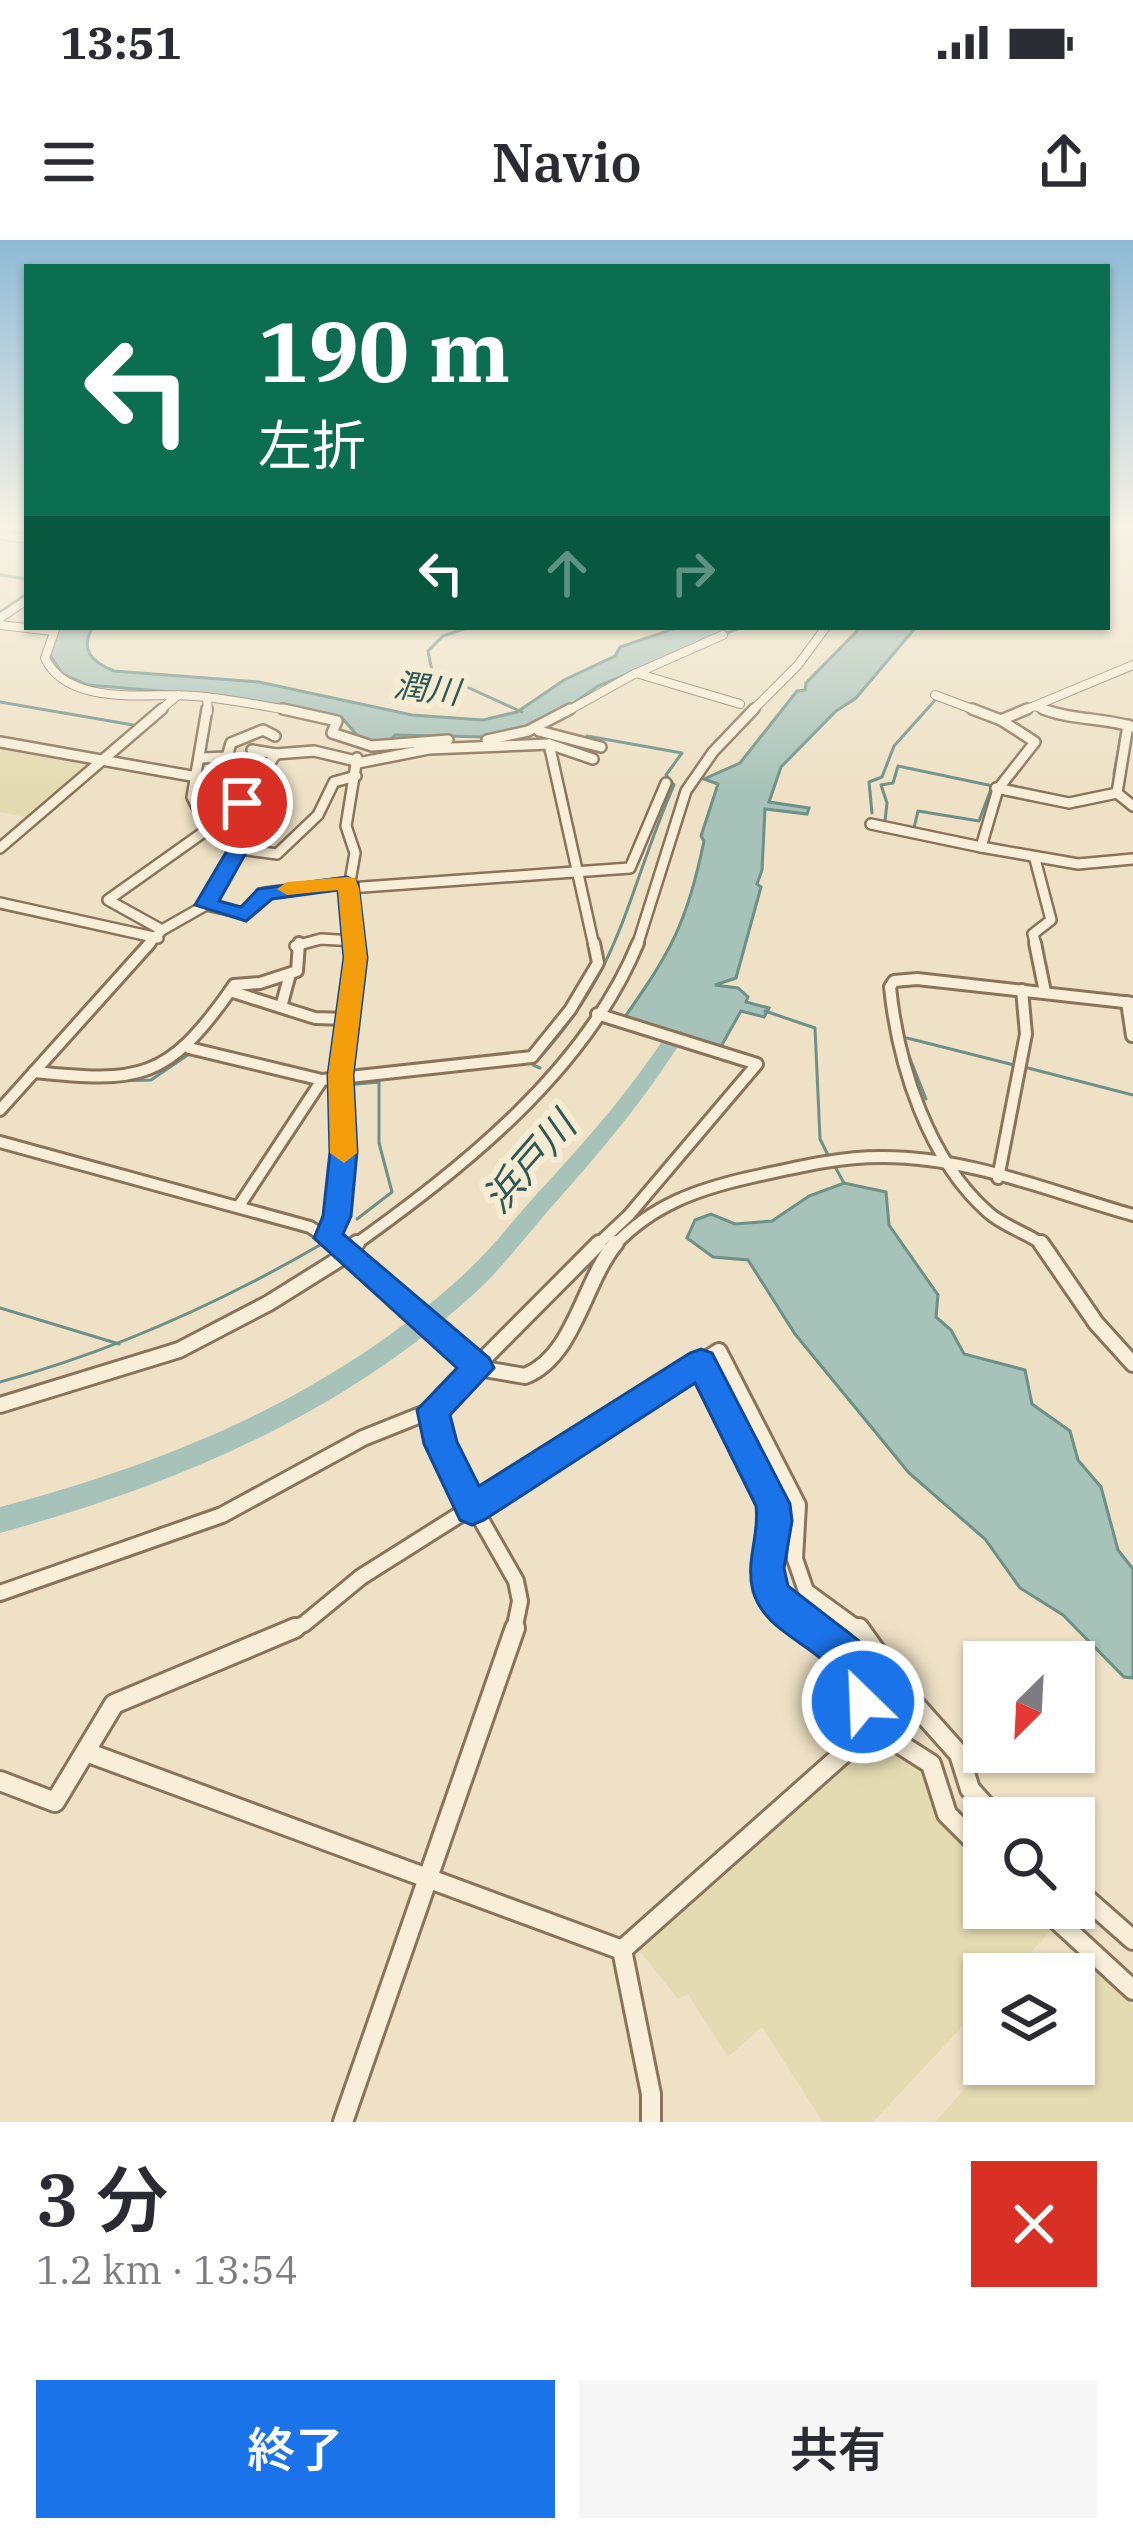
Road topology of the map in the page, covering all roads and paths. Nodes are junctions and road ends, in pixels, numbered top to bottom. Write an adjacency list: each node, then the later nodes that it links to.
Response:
1 (54, 630): 6 (street)
2 (823, 630): 50 (street)
3 (723, 635): 5 (street)
4 (1133, 665): 10 (street)
5 (636, 673): 9 (street); 13 (street)
6 (178, 694): 8 (street); 23 (street)
7 (935, 694): 11 (street)
8 (207, 697): 20 (street); 21 (street)
9 (740, 704)
10 (1035, 706): 11 (street); 12 (street)
11 (1001, 720): 27 (street)
12 (1131, 726): 28 (street)
13 (538, 731): 17 (street); 20 (street)
14 (275, 736): 21 (street)
15 (0, 742): 23 (street)
16 (549, 744): 20 (street); 22 (street); 36 (street)
17 (601, 747)
18 (252, 750): 19 (street)
19 (276, 754): 20 (street); 33 (street)
20 (359, 756): 24 (street)
21 (202, 758): 25 (street)
22 (593, 759)
23 (102, 760): 25 (street); 32 (street)
24 (356, 776): 33 (street); 37 (street)
25 (197, 777): 38 (street)
26 (666, 783): 36 (street)
27 (996, 788): 28 (street); 31 (street)
28 (1117, 793): 29 (street)
29 (1133, 806)
30 (871, 824): 31 (street)
31 (981, 847): 34 (street)
32 (0, 848)
33 (238, 849): 40 (street)
34 (1035, 859): 35 (street); 47 (street)
35 (1133, 859)
36 (579, 872): 37 (street); 55 (street)
37 (348, 886): 40 (street); 43 (street)
38 (107, 900): 41 (street); 42 (street)
39 (0, 903): 41 (street)
40 (206, 905): 42 (street)
41 (87, 921): 42 (street)
42 (160, 934): 54 (street)
43 (354, 940): 44 (street); 51 (street)
44 (290, 974): 46 (street); 49 (street)
45 (1022, 990): 47 (street); 59 (street); 60 (street)
46 (230, 991): 49 (street); 53 (street)
47 (1045, 992): 48 (street)
48 (1130, 1002): 52 (street)
49 (281, 1007): 51 (street)
50 (597, 1014): 64 (street); 67 (street)
51 (346, 1019): 55 (street)
52 (1132, 1036)
53 (188, 1048): 54 (street); 56 (street)
54 (34, 1072): 57 (street)
55 (340, 1075): 56 (street); 63 (street)
56 (322, 1080): 61 (street)
57 (0, 1110)
58 (0, 1142): 61 (street)
59 (954, 1166): 60 (street); 66 (street); 67 (street)
60 (998, 1178): 62 (street)
61 (239, 1205): 63 (street)
62 (1133, 1215)
63 (328, 1238): 64 (street)
64 (348, 1252): 67 (street); 68 (street)
65 (701, 1363): 70 (street); 72 (street); 75 (street)
66 (1133, 1364)
67 (478, 1368): 69 (street)
68 (0, 1405)
69 (428, 1412): 70 (street); 71 (street)
70 (472, 1509): 73 (street); 77 (street)
71 (0, 1592)
72 (873, 1727): 76 (street); 81 (street)
73 (86, 1752): 74 (street); 77 (street)
74 (0, 1781)
75 (977, 1797)
76 (963, 1830)
77 (427, 1881): 81 (street); 83 (street)
78 (1095, 1907): 80 (street)
79 (1068, 1929): 82 (street)
80 (1133, 1940)
81 (622, 1950): 84 (street)
82 (1133, 1990)
83 (343, 2122)
84 (651, 2122)

